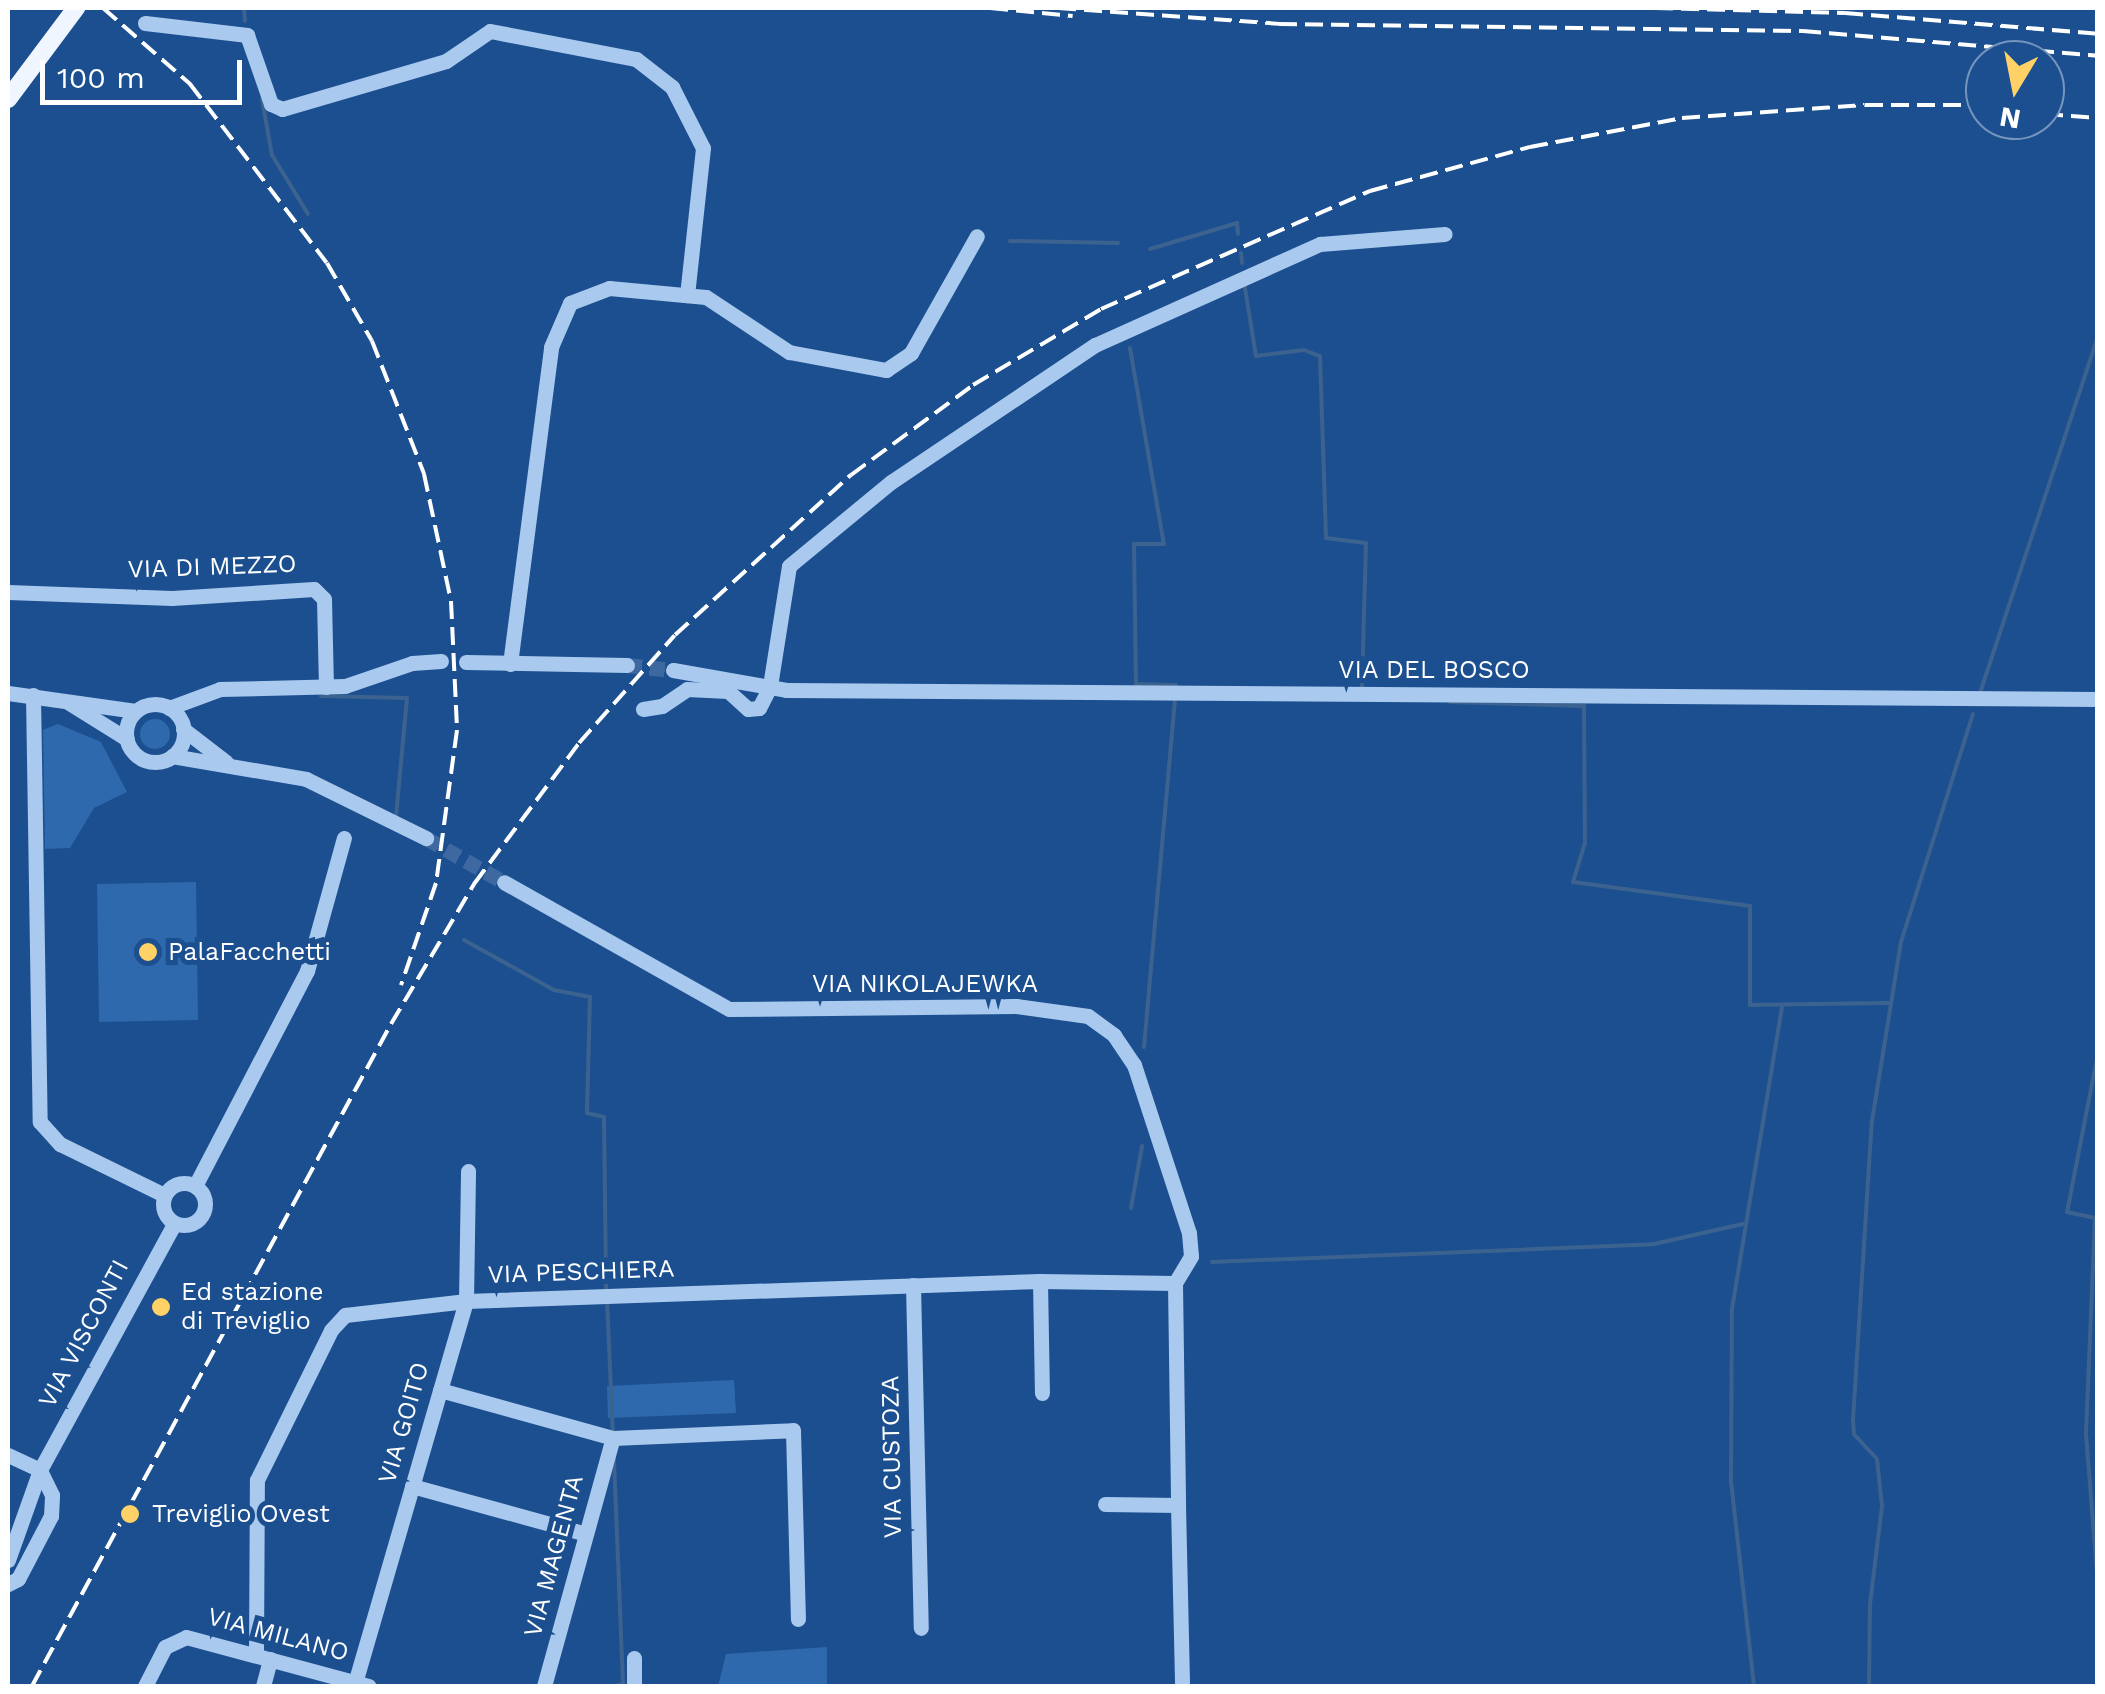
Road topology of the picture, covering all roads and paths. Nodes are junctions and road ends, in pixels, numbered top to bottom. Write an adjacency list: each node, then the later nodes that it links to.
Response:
1 (76, 8): 3 (main road)
2 (146, 23): 6 (street)
3 (8, 100)
4 (1446, 234): 13 (street)
5 (976, 236): 6 (street)
6 (687, 295): 10 (street)
7 (8, 592): 14 (street, VIA DI MEZZO)
8 (441, 661): 14 (street)
9 (466, 662): 10 (street)
10 (510, 664): 11 (street)
11 (627, 665)
12 (673, 670): 13 (street, VIA DEL BOSCO)
13 (770, 686): 18 (street, VIA DEL BOSCO); 21 (street, VIA DEL BOSCO)
14 (326, 687): 15 (street)
15 (206, 693): 20 (street); 23 (street)
16 (8, 694): 17 (street)
17 (33, 695): 19 (street); 32 (street)
18 (2098, 699)
19 (69, 703): 22 (street); 24 (street)
20 (168, 708): 22 (street); 23 (street)
21 (643, 709)
22 (136, 711): 24 (street)
23 (182, 726): 25 (street); 26 (street)
24 (126, 739): 25 (street)
25 (172, 756): 26 (street)
26 (226, 762): 28 (street)
27 (344, 838): 31 (street)
28 (426, 838)
29 (504, 882): 34 (street, VIA NIKOLAJEWKA)
30 (468, 1171): 37 (street, VIA GOITO)
31 (195, 1186): 32 (street); 33 (street, VIA VISCONTI)
32 (164, 1196): 33 (street)
33 (174, 1224): 42 (street, VIA VISCONTI)
34 (1177, 1280): 35 (street, VIA PESCHIERA); 46 (street, VIA NIKOLAJEWKA)
35 (1040, 1281): 36 (street, VIA PESCHIERA); 39 (street)
36 (912, 1285): 37 (street, VIA PESCHIERA); 52 (street, VIA CUSTOZA)
37 (466, 1302): 38 (street, VIA GOITO); 53 (street, VIA PESCHIERA)
38 (440, 1390): 40 (street); 43 (street, VIA GOITO)
39 (1042, 1393)
40 (612, 1438): 48 (street, VIA MAGENTA); 51 (street)
41 (8, 1455): 42 (street)
42 (40, 1470): 44 (street, VIA VISCONTI); 47 (street)
43 (412, 1486): 48 (street); 55 (street, VIA GOITO)
44 (31, 1500): 47 (street); 49 (street, VIA VISCONTI)
45 (1105, 1504): 46 (street)
46 (1178, 1505): 60 (street, VIA NIKOLAJEWKA)
47 (52, 1508): 50 (street)
48 (586, 1534): 58 (street, VIA MAGENTA)
49 (8, 1560)
50 (8, 1584)
51 (798, 1619)
52 (921, 1628)
53 (263, 1657): 55 (street, VIA MILANO); 56 (street, VIA MILANO); 57 (street, VIA PESCHIERA)
54 (634, 1658): 59 (street)
55 (362, 1684)
56 (145, 1686)
57 (263, 1686)
58 (544, 1686)
59 (634, 1686)
60 (1182, 1686)

